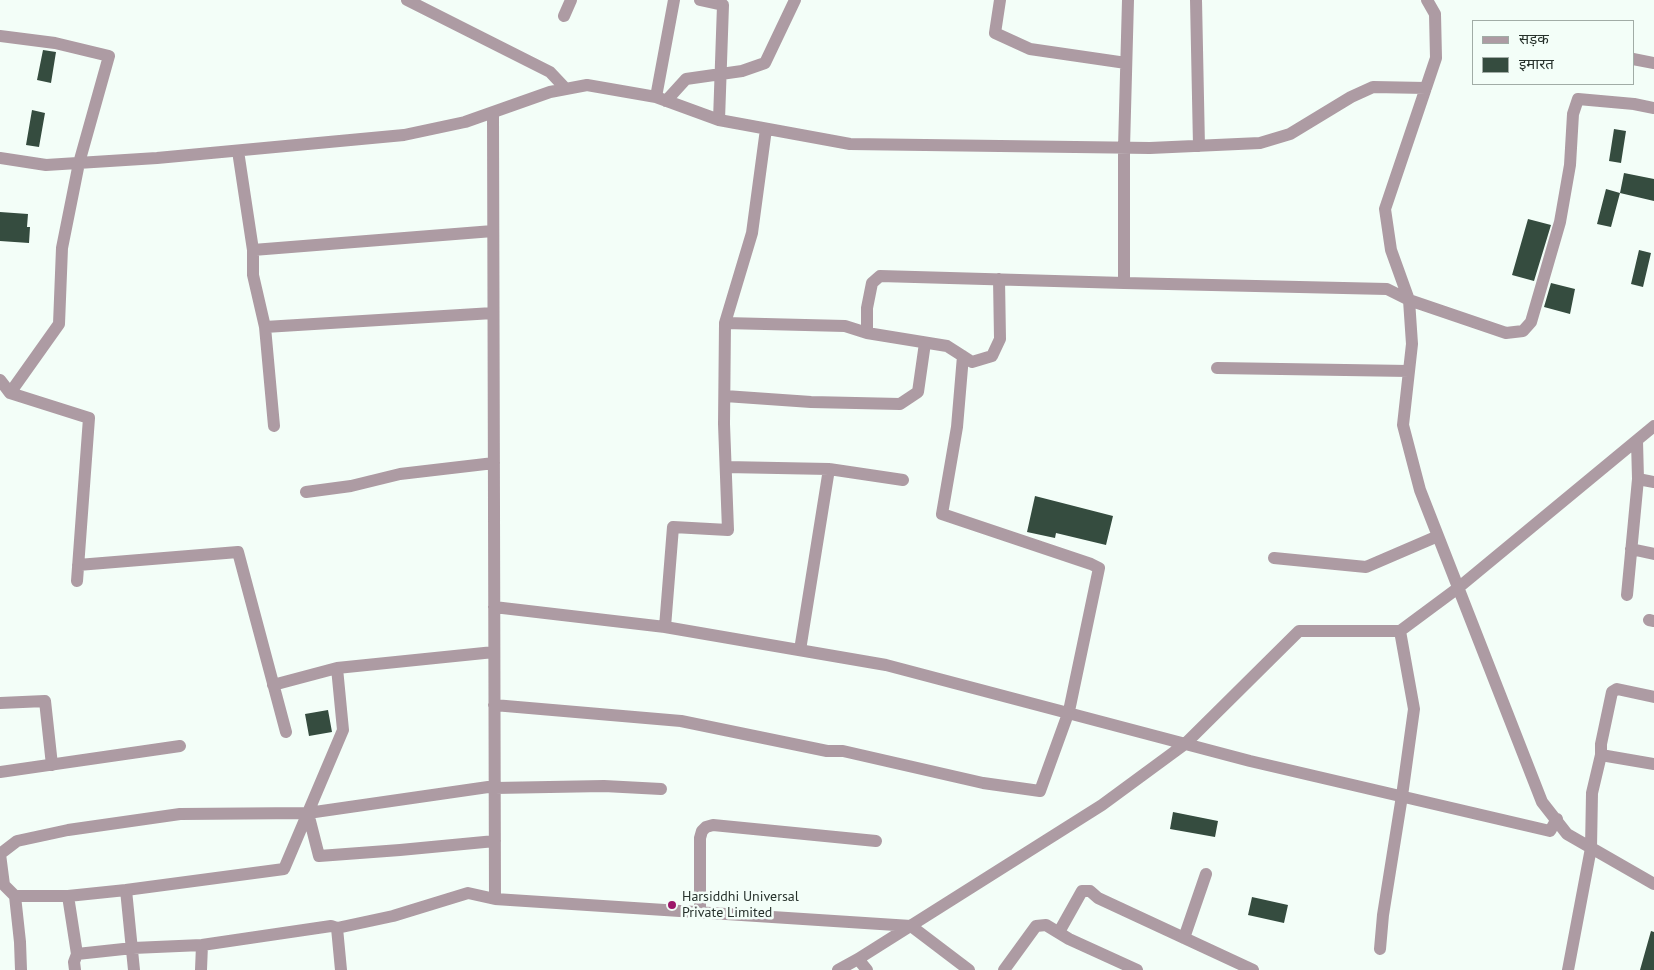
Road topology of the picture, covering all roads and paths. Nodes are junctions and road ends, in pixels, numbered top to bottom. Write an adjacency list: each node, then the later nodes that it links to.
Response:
1 (407, 0): 18 (street)
2 (571, 0): 11 (street)
3 (674, 0): 19 (street)
4 (700, 0): 10 (street)
5 (795, 0): 16 (street)
6 (1000, 0): 14 (street)
7 (1128, 0): 14 (street)
8 (1196, 0): 24 (street)
9 (1427, 0): 17 (street)
10 (723, 3): 16 (street)
11 (564, 16)
12 (0, 36): 28 (street)
13 (1634, 59): 15 (street)
14 (1126, 63): 25 (street)
15 (1654, 64)
16 (721, 74): 19 (street); 22 (street)
17 (1426, 88): 24 (street); 33 (street)
18 (566, 89): 19 (street); 21 (street)
19 (661, 99): 22 (street)
20 (1654, 108): 33 (street)
21 (493, 112): 26 (street); 29 (street)
22 (720, 120): 23 (street)
23 (766, 129): 25 (street); 35 (street)
24 (1199, 146): 25 (street)
25 (1124, 148): 32 (street)
26 (238, 151): 28 (street); 30 (street)
27 (0, 158): 28 (street)
28 (79, 163): 43 (street)
29 (493, 231): 30 (street); 34 (street)
30 (252, 250): 36 (street)
31 (999, 279): 32 (street); 37 (street); 39 (street)
32 (1124, 283): 33 (street)
33 (1409, 300): 41 (street)
34 (493, 313): 36 (street); 48 (street)
35 (725, 323): 37 (street); 44 (street)
36 (265, 327): 45 (street)
37 (867, 333): 38 (street)
38 (925, 343): 39 (street); 44 (street)
39 (963, 356): 73 (street)
40 (1217, 368): 41 (street)
41 (1409, 372): 55 (street)
42 (0, 380): 43 (street)
43 (10, 393): 59 (street)
44 (724, 396): 49 (street)
45 (274, 426)
46 (1654, 426): 47 (street)
47 (1637, 441): 51 (street); 61 (street)
48 (494, 463): 54 (street); 63 (street)
49 (726, 467): 50 (street); 64 (street)
50 (829, 469): 52 (street); 66 (street)
51 (1638, 479): 53 (street); 56 (street)
52 (903, 480)
53 (1654, 482)
54 (306, 492)
55 (1438, 536): 58 (street); 61 (street)
56 (1631, 549): 57 (street); 62 (street)
57 (1654, 554)
58 (1274, 558)
59 (78, 565): 60 (street); 69 (street)
60 (77, 582)
61 (1458, 588): 65 (street); 85 (street)
62 (1627, 595)
63 (494, 607): 64 (street); 67 (street)
64 (665, 627): 66 (street)
65 (1400, 631): 75 (street); 83 (street)
66 (800, 650): 73 (street)
67 (494, 652): 68 (street); 72 (street)
68 (337, 668): 69 (street); 84 (street)
69 (274, 685): 74 (street)
70 (1654, 697): 77 (street)
71 (0, 703): 79 (street)
72 (494, 704): 73 (street); 81 (street)
73 (1069, 713): 75 (street)
74 (286, 732)
75 (1185, 744): 83 (street); 98 (street)
76 (180, 746): 79 (street)
77 (1601, 755): 78 (street); 88 (street)
78 (1654, 764)
79 (52, 765): 80 (street)
80 (0, 772)
81 (495, 787): 82 (street); 84 (street); 86 (street)
82 (661, 789)
83 (1402, 796): 85 (street); 104 (street)
84 (308, 813): 86 (street); 89 (street); 93 (street)
85 (1557, 819): 88 (street)
86 (495, 841): 96 (street)
87 (876, 841): 97 (street)
88 (1591, 848): 91 (street); 118 (street)
89 (0, 854): 92 (street)
90 (1206, 874): 101 (street)
91 (1654, 884)
92 (2, 885): 94 (street)
93 (126, 890): 95 (street); 103 (street)
94 (15, 896): 95 (street); 107 (street)
95 (68, 896): 105 (street)
96 (495, 899): 97 (street); 99 (street)
97 (700, 912): 98 (street)
98 (911, 926): 106 (street); 114 (street)
99 (337, 928): 102 (street); 111 (street)
100 (1058, 932): 101 (street); 115 (street); 116 (street)
101 (1184, 938): 117 (street)
102 (202, 945): 103 (street); 110 (street)
103 (133, 948): 105 (street); 109 (street)
104 (1380, 949)
105 (77, 954): 108 (street)
106 (858, 959): 112 (street); 113 (street)
107 (21, 970)
108 (75, 970)
109 (134, 970)
110 (201, 970)
111 (342, 970)
112 (838, 970)
113 (867, 970)
114 (969, 970)
115 (1004, 970)
116 (1137, 970)
117 (1254, 970)
118 (1568, 970)

